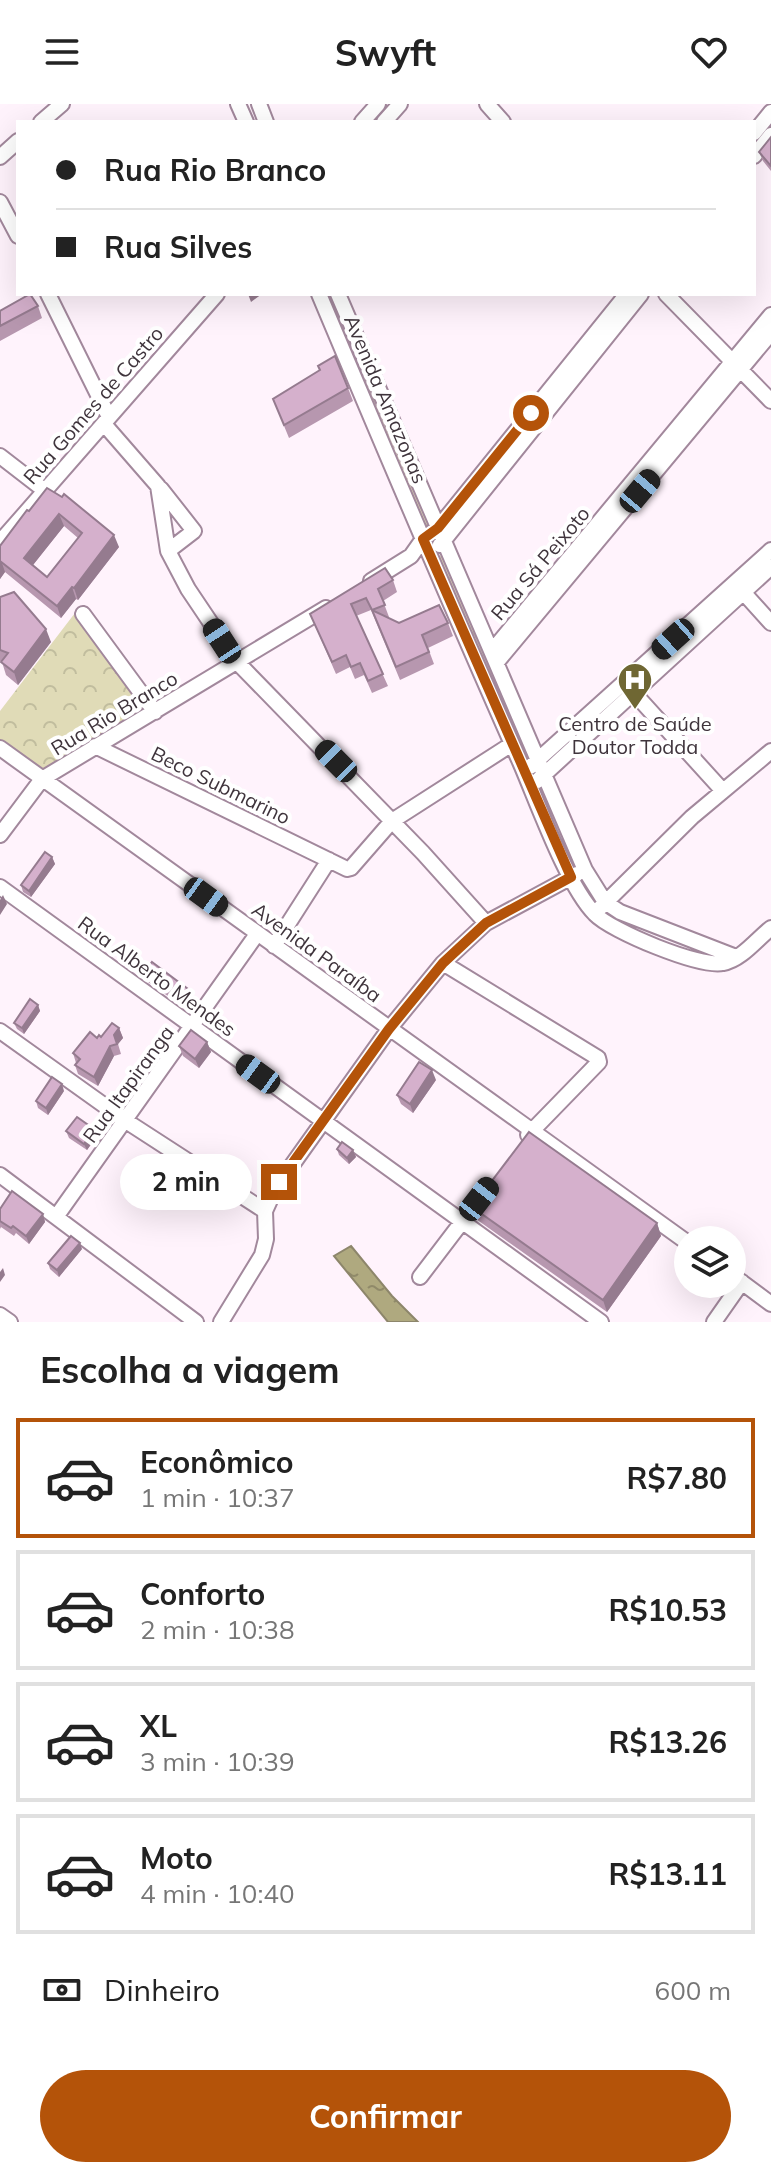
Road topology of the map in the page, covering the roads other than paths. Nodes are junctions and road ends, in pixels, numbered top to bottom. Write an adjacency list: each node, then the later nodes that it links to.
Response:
1 (62, 104): 6 (street)
2 (378, 104): 7 (street)
3 (400, 104): 8 (street)
4 (487, 104): 9 (street)
5 (771, 112): 10 (street)
6 (43, 120)
7 (364, 120)
8 (386, 120)
9 (501, 120)
10 (756, 131)
11 (771, 135): 13 (street)
12 (16, 143): 14 (street)
13 (756, 154)
14 (0, 157)
15 (0, 202): 16 (street)
16 (16, 232)
17 (49, 296): 28 (street)
18 (215, 296): 28 (street, Rua Gomes de Castro)
19 (320, 296): 33 (street, Avenida Amazonas)
20 (339, 296): 32 (street, Avenida Amazonas)
21 (625, 296): 32 (street)
22 (639, 296): 32 (street)
23 (668, 296): 26 (street)
24 (771, 315): 26 (street, Rua Sá Peixoto)
25 (771, 333): 26 (street, Rua Sá Peixoto)
26 (737, 366): 27 (street); 46 (street, Rua Sá Peixoto)
27 (771, 401)
28 (106, 421): 30 (street); 31 (street, Rua Gomes de Castro)
29 (0, 456): 31 (street)
30 (158, 486): 36 (street); 36 (street)
31 (44, 490): 34 (street, Rua Gomes de Castro)
32 (441, 534): 33 (street); 37 (street); 46 (street, Avenida Amazonas)
33 (423, 539): 37 (street, Avenida Amazonas); 38 (street)
34 (0, 542)
35 (771, 550): 42 (street)
36 (168, 551): 47 (street)
37 (430, 555): 38 (street); 50 (street, Avenida Amazonas)
38 (411, 556): 40 (street)
39 (771, 567): 41 (street)
40 (360, 587)
41 (743, 592): 42 (street); 45 (street)
42 (722, 602): 48 (street); 54 (street)
43 (334, 603): 47 (street, Rua Rio Branco)
44 (83, 614): 49 (street)
45 (771, 623)
46 (494, 657): 54 (street, Avenida Amazonas)
47 (237, 662): 49 (street, Rua Rio Branco); 59 (street)
48 (634, 693): 55 (street); 58 (street)
49 (155, 712): 51 (street, Rua Rio Branco)
50 (512, 744): 57 (street, Avenida Amazonas); 59 (street)
51 (95, 746): 56 (street, Rua Rio Branco); 61 (street, Beco Submarino)
52 (0, 748): 56 (street, Avenida Paraíba)
53 (771, 751): 58 (street)
54 (537, 761): 55 (street, Avenida Amazonas); 57 (street)
55 (543, 776): 57 (street); 62 (street, Avenida Amazonas)
56 (42, 779): 60 (street); 67 (street, Avenida Paraíba)
57 (527, 779): 62 (street, Avenida Amazonas)
58 (723, 791): 64 (street)
59 (392, 821): 61 (street); 65 (street)
60 (0, 835)
61 (329, 860): 68 (street)
62 (578, 874): 64 (street, Avenida Amazonas); 65 (street)
63 (0, 887): 70 (street, Rua Alberto Mendes)
64 (600, 908): 66 (street)
65 (486, 923): 69 (street)
66 (771, 928)
67 (257, 934): 68 (street, Avenida Paraíba); 70 (street, Rua Itapiranga)
68 (274, 946): 71 (street, Avenida Paraíba)
69 (443, 963): 71 (street); 75 (street)
70 (193, 1027): 73 (street, Rua Alberto Mendes); 74 (street, Rua Itapiranga)
71 (389, 1029): 73 (street); 75 (street, Avenida Paraíba)
72 (0, 1031): 74 (street)
73 (323, 1120): 79 (street); 81 (street, Rua Alberto Mendes)
74 (126, 1121): 79 (street); 80 (street, Rua Itapiranga)
75 (532, 1130): 76 (street); 82 (street, Avenida Paraíba)
76 (515, 1153)
77 (0, 1175): 80 (street)
78 (497, 1176): 81 (street)
79 (266, 1208): 90 (street)
80 (56, 1217): 89 (street)
81 (461, 1222): 83 (street); 91 (street, Rua Alberto Mendes)
82 (674, 1233)
83 (420, 1277)
84 (746, 1286): 86 (street)
85 (727, 1298): 92 (street)
86 (771, 1304)
87 (0, 1315): 88 (street)
88 (10, 1322)
89 (196, 1322)
90 (221, 1322)
91 (601, 1322)
92 (714, 1322)

